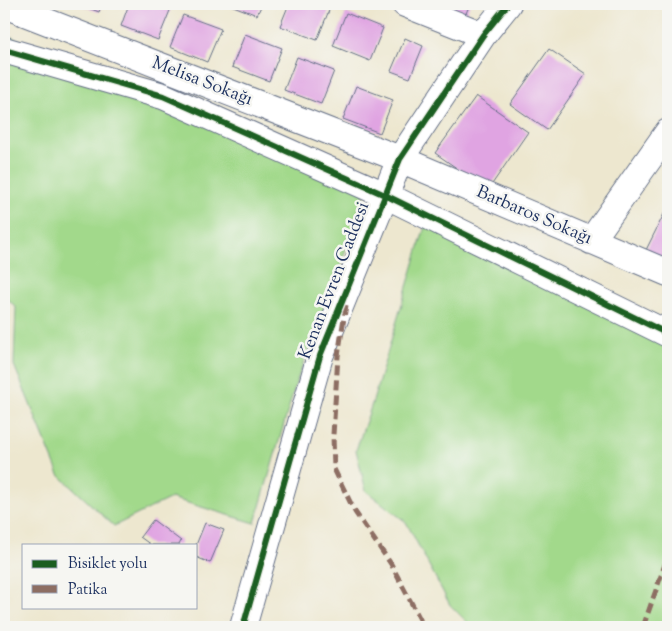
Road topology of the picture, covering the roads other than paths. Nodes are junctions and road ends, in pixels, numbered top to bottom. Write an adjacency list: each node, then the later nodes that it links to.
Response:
1 (405, 4): 4 (street)
2 (508, 4): 4 (street, Kenan Evren Caddesi)
3 (4, 5): 7 (street, Melisa Sokağı)
4 (483, 35): 7 (street, Kenan Evren Caddesi)
5 (4, 50): 8 (street)
6 (668, 132): 9 (street)
7 (400, 159): 8 (street, Kenan Evren Caddesi); 9 (street, Barbaros Sokağı)
8 (385, 195): 11 (street); 12 (street, Kenan Evren Caddesi)
9 (591, 241): 10 (street, Barbaros Sokağı)
10 (668, 273)
11 (668, 334)
12 (243, 627)

